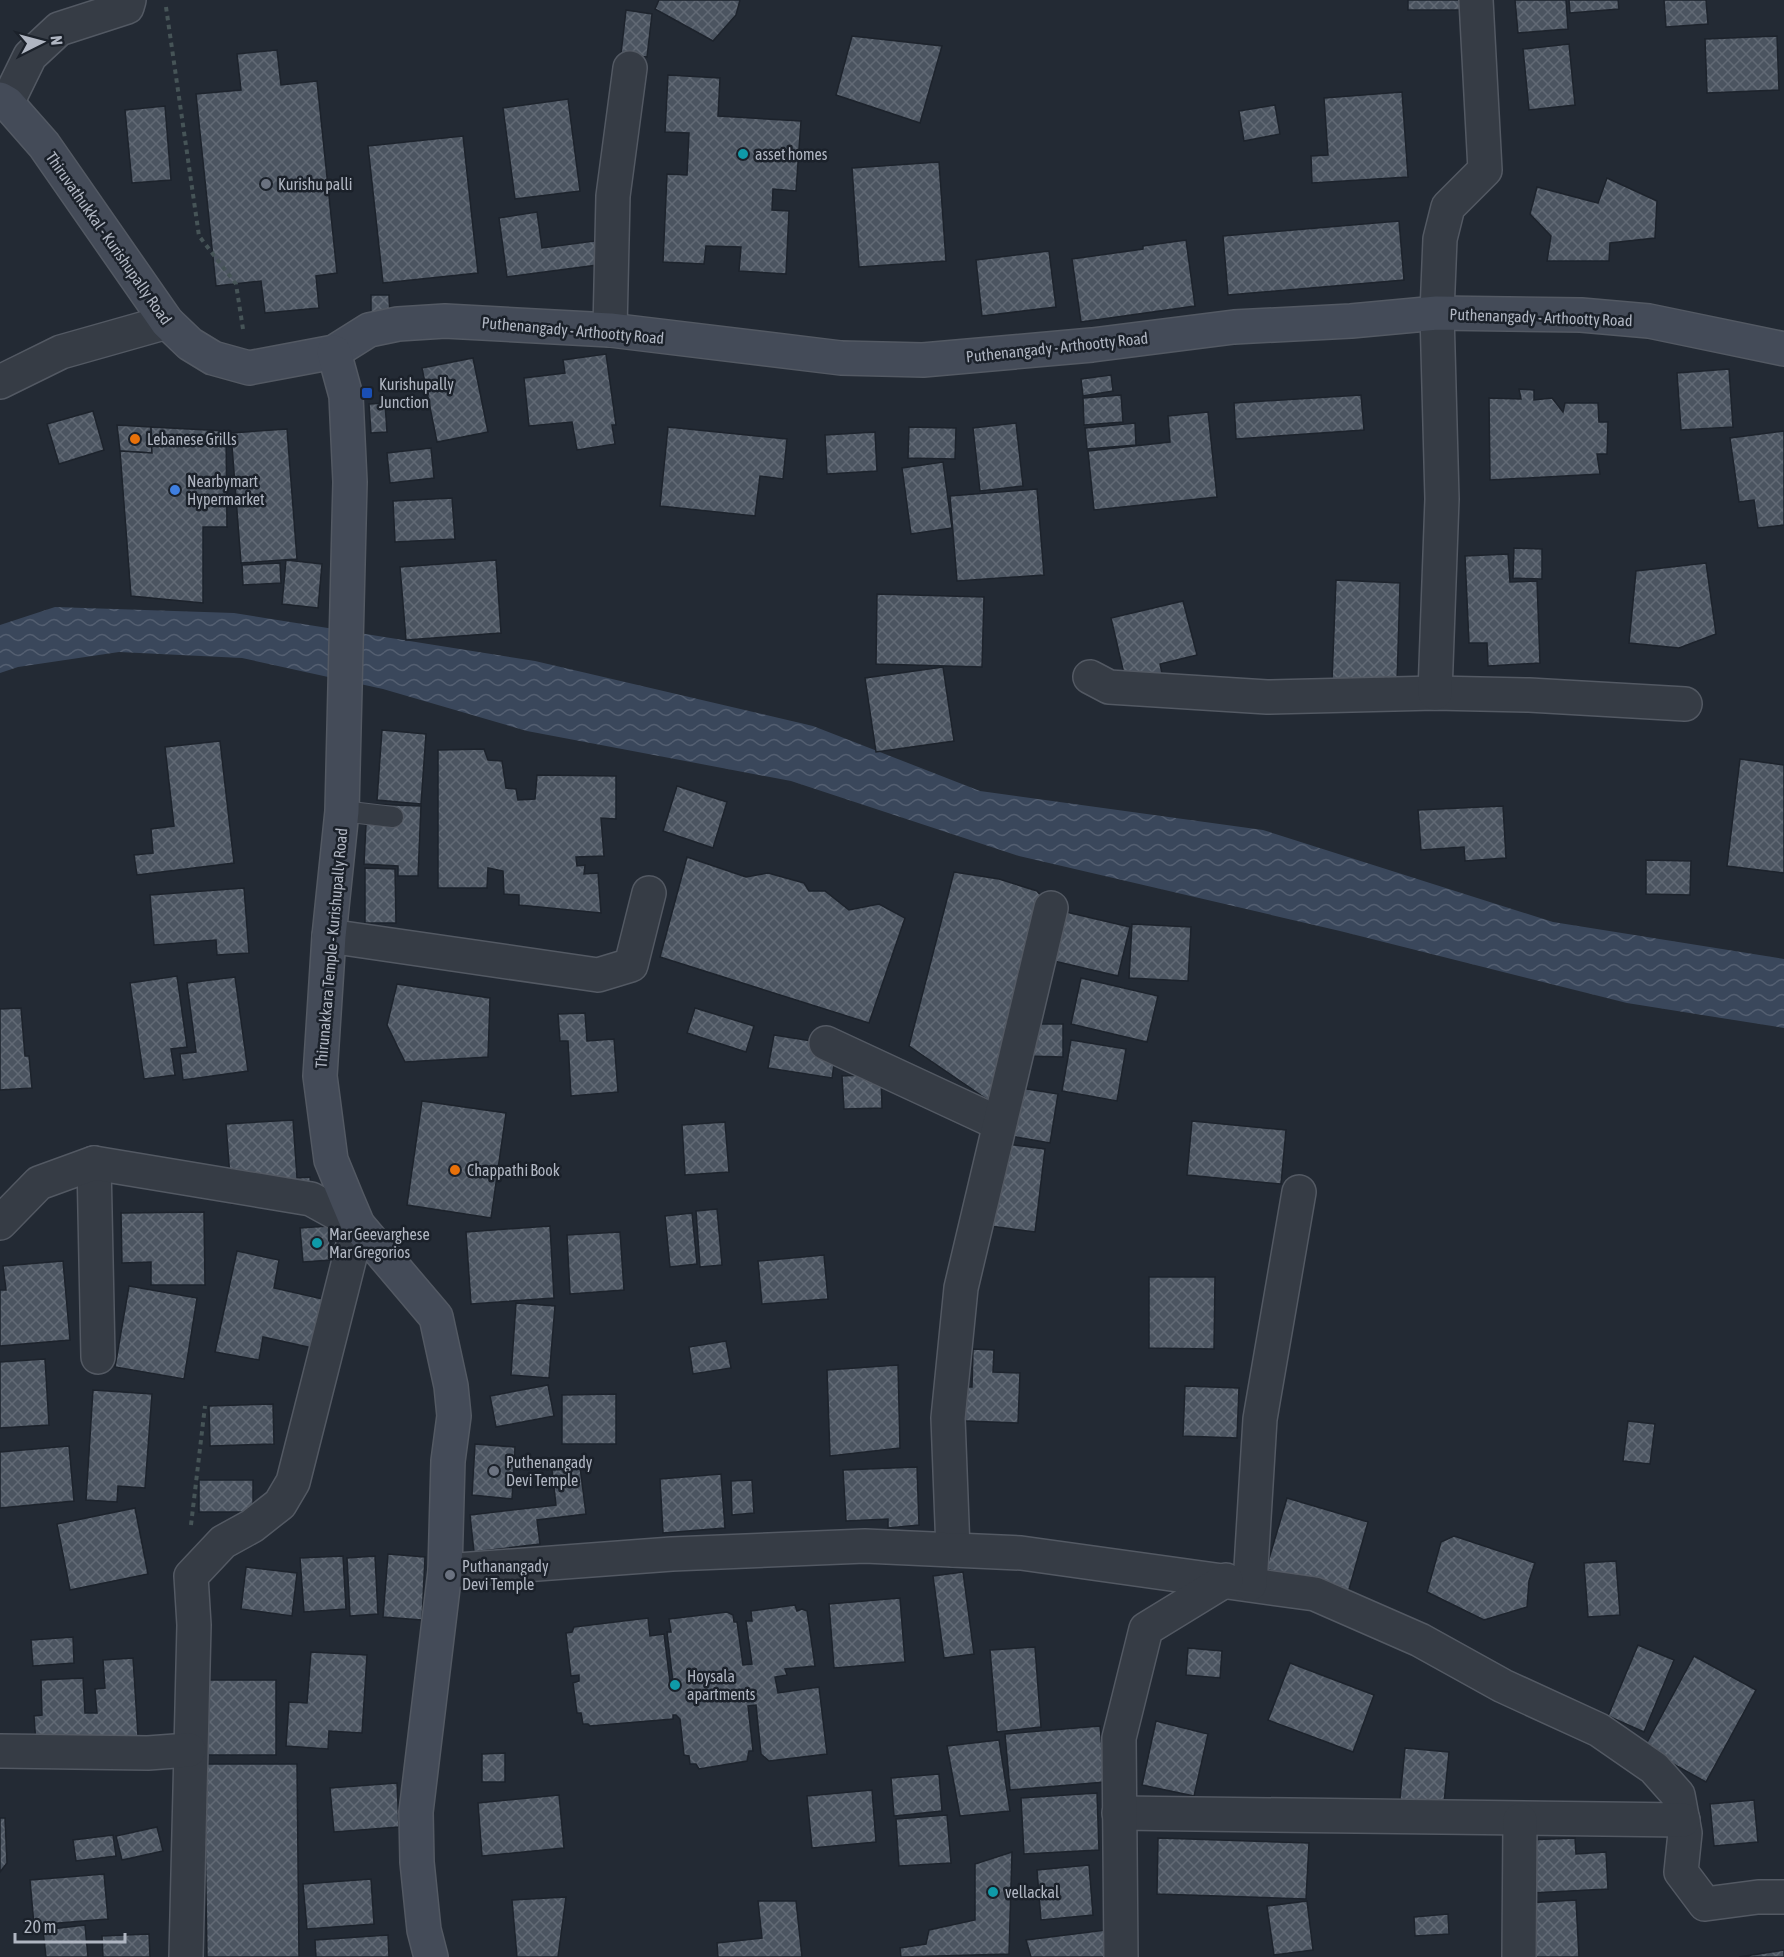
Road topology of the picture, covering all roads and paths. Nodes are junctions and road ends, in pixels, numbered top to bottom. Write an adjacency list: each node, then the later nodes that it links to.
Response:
1 (129, 0): 5 (street)
2 (165, 0): 11 (path)
3 (1476, 0): 6 (street)
4 (630, 68): 8 (street)
5 (4, 101): 7 (main road, Thiruvathukkal - Kurishupally Road)
6 (1437, 313): 8 (main road, Puthenangady - Arthootty Road); 9 (main road, Puthenangady - Arthootty Road); 14 (street)
7 (166, 322): 11 (main road, Thiruvathukkal - Kurishupally Road); 12 (street)
8 (610, 330): 10 (main road, Puthenangady - Arthootty Road)
9 (1784, 349)
10 (334, 351): 11 (main road, Thiruvathukkal - Kurishupally Road); 16 (main road, Thirunakkara Temple - Kurishupally Road)
11 (249, 368)
12 (0, 382)
13 (1090, 677): 14 (street)
14 (1435, 693): 15 (street)
15 (1685, 704)
16 (342, 811): 17 (lane); 20 (main road, Thirunakkara Temple - Kurishupally Road)
17 (393, 817)
18 (649, 893): 20 (street)
19 (1051, 908): 22 (street)
20 (329, 936): 26 (main road, Thirunakkara Temple - Kurishupally Road)
21 (825, 1043): 22 (street)
22 (999, 1123): 29 (street)
23 (94, 1163): 25 (street); 26 (street); 27 (street)
24 (1299, 1192): 32 (street)
25 (0, 1222)
26 (358, 1225): 30 (main road, Thirunakkara Temple - Kurishupally Road); 31 (street)
27 (98, 1357)
28 (205, 1406): 31 (path)
29 (953, 1550): 30 (street); 32 (street)
30 (445, 1571): 40 (main road, Thirunakkara Temple - Kurishupally Road)
31 (191, 1576): 33 (street)
32 (1238, 1582): 35 (street); 37 (street)
33 (189, 1750): 34 (street); 39 (street)
34 (0, 1751)
35 (1119, 1813): 36 (street); 41 (street)
36 (1520, 1820): 37 (street); 42 (street)
37 (1683, 1820): 38 (street)
38 (1784, 1897)
39 (186, 1957)
40 (431, 1957)
41 (1121, 1957)
42 (1519, 1957)

